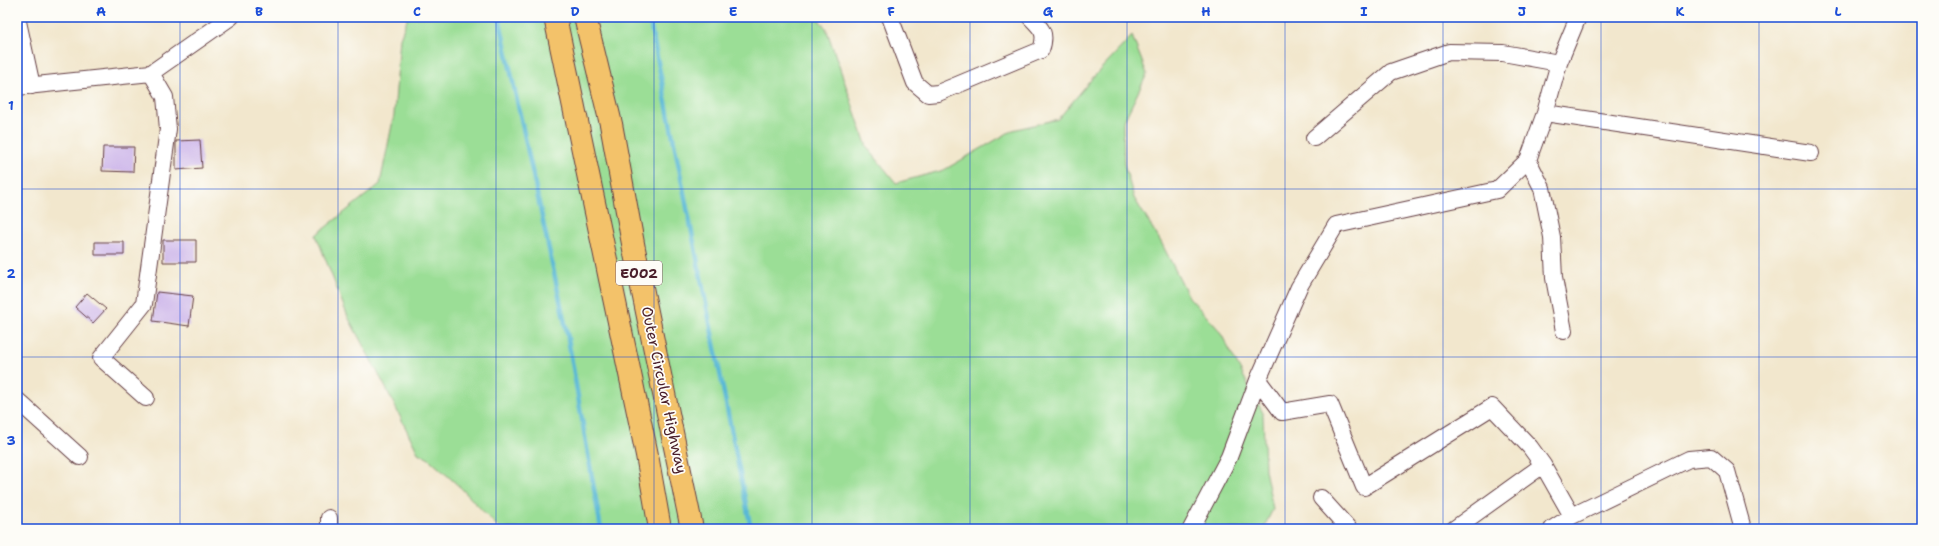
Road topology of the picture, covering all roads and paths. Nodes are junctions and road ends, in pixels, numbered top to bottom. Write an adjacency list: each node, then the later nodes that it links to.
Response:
1 (17, 17): 10 (street)
2 (231, 17): 9 (street)
3 (555, 17): 23 (highway, Outer Circular Highway / E002)
4 (586, 17): 24 (highway, Outer Circular Highway / E002)
5 (890, 17): 6 (street)
6 (1030, 17)
7 (1578, 17): 8 (street)
8 (1559, 64): 11 (street); 12 (street)
9 (150, 73): 10 (street); 17 (street)
10 (24, 86)
11 (1545, 113): 13 (street); 14 (street)
12 (1314, 138)
13 (1811, 153)
14 (1528, 160): 15 (street); 16 (street)
15 (1564, 331)
16 (1258, 380): 20 (street); 25 (street)
17 (146, 398)
18 (17, 400): 19 (street)
19 (80, 457)
20 (1543, 465): 22 (street); 27 (street)
21 (1321, 498): 26 (street)
22 (1572, 516): 28 (street); 29 (street)
23 (660, 529)
24 (692, 529)
25 (1191, 529)
26 (1349, 529)
27 (1454, 529)
28 (1552, 529)
29 (1743, 529)

